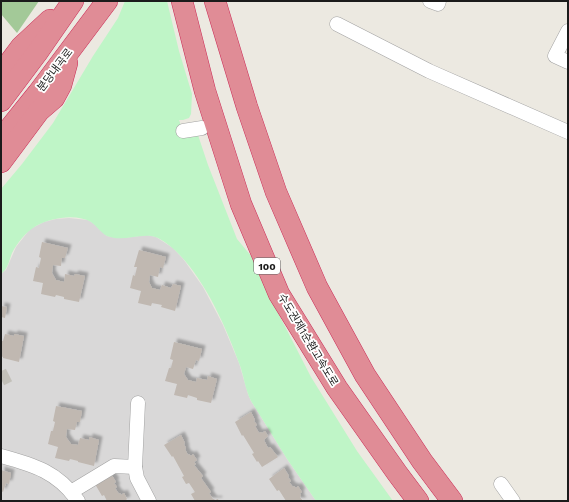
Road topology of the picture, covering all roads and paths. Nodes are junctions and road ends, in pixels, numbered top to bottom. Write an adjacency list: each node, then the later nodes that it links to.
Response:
1 (107, 1): 9 (highway, 분당내곡로)
2 (182, 1): 24 (highway, 수도권제1순환고속도로 / 100)
3 (215, 1): 25 (highway)
4 (430, 1): 5 (street)
5 (439, 1)
6 (72, 2): 11 (highway); 12 (highway)
7 (337, 24): 15 (street)
8 (568, 31): 10 (street)
9 (80, 37): 16 (highway, 분당내곡로); 17 (highway)
10 (568, 62)
11 (1, 74)
12 (1, 101)
13 (202, 128): 14 (street)
14 (183, 130)
15 (568, 132)
16 (1, 139)
17 (1, 162)
18 (138, 403): 20 (street)
19 (1, 456): 22 (street)
20 (135, 467): 22 (street); 23 (street)
21 (501, 484): 26 (street)
22 (75, 496)
23 (149, 501)
24 (418, 501)
25 (452, 501)
26 (513, 501)

